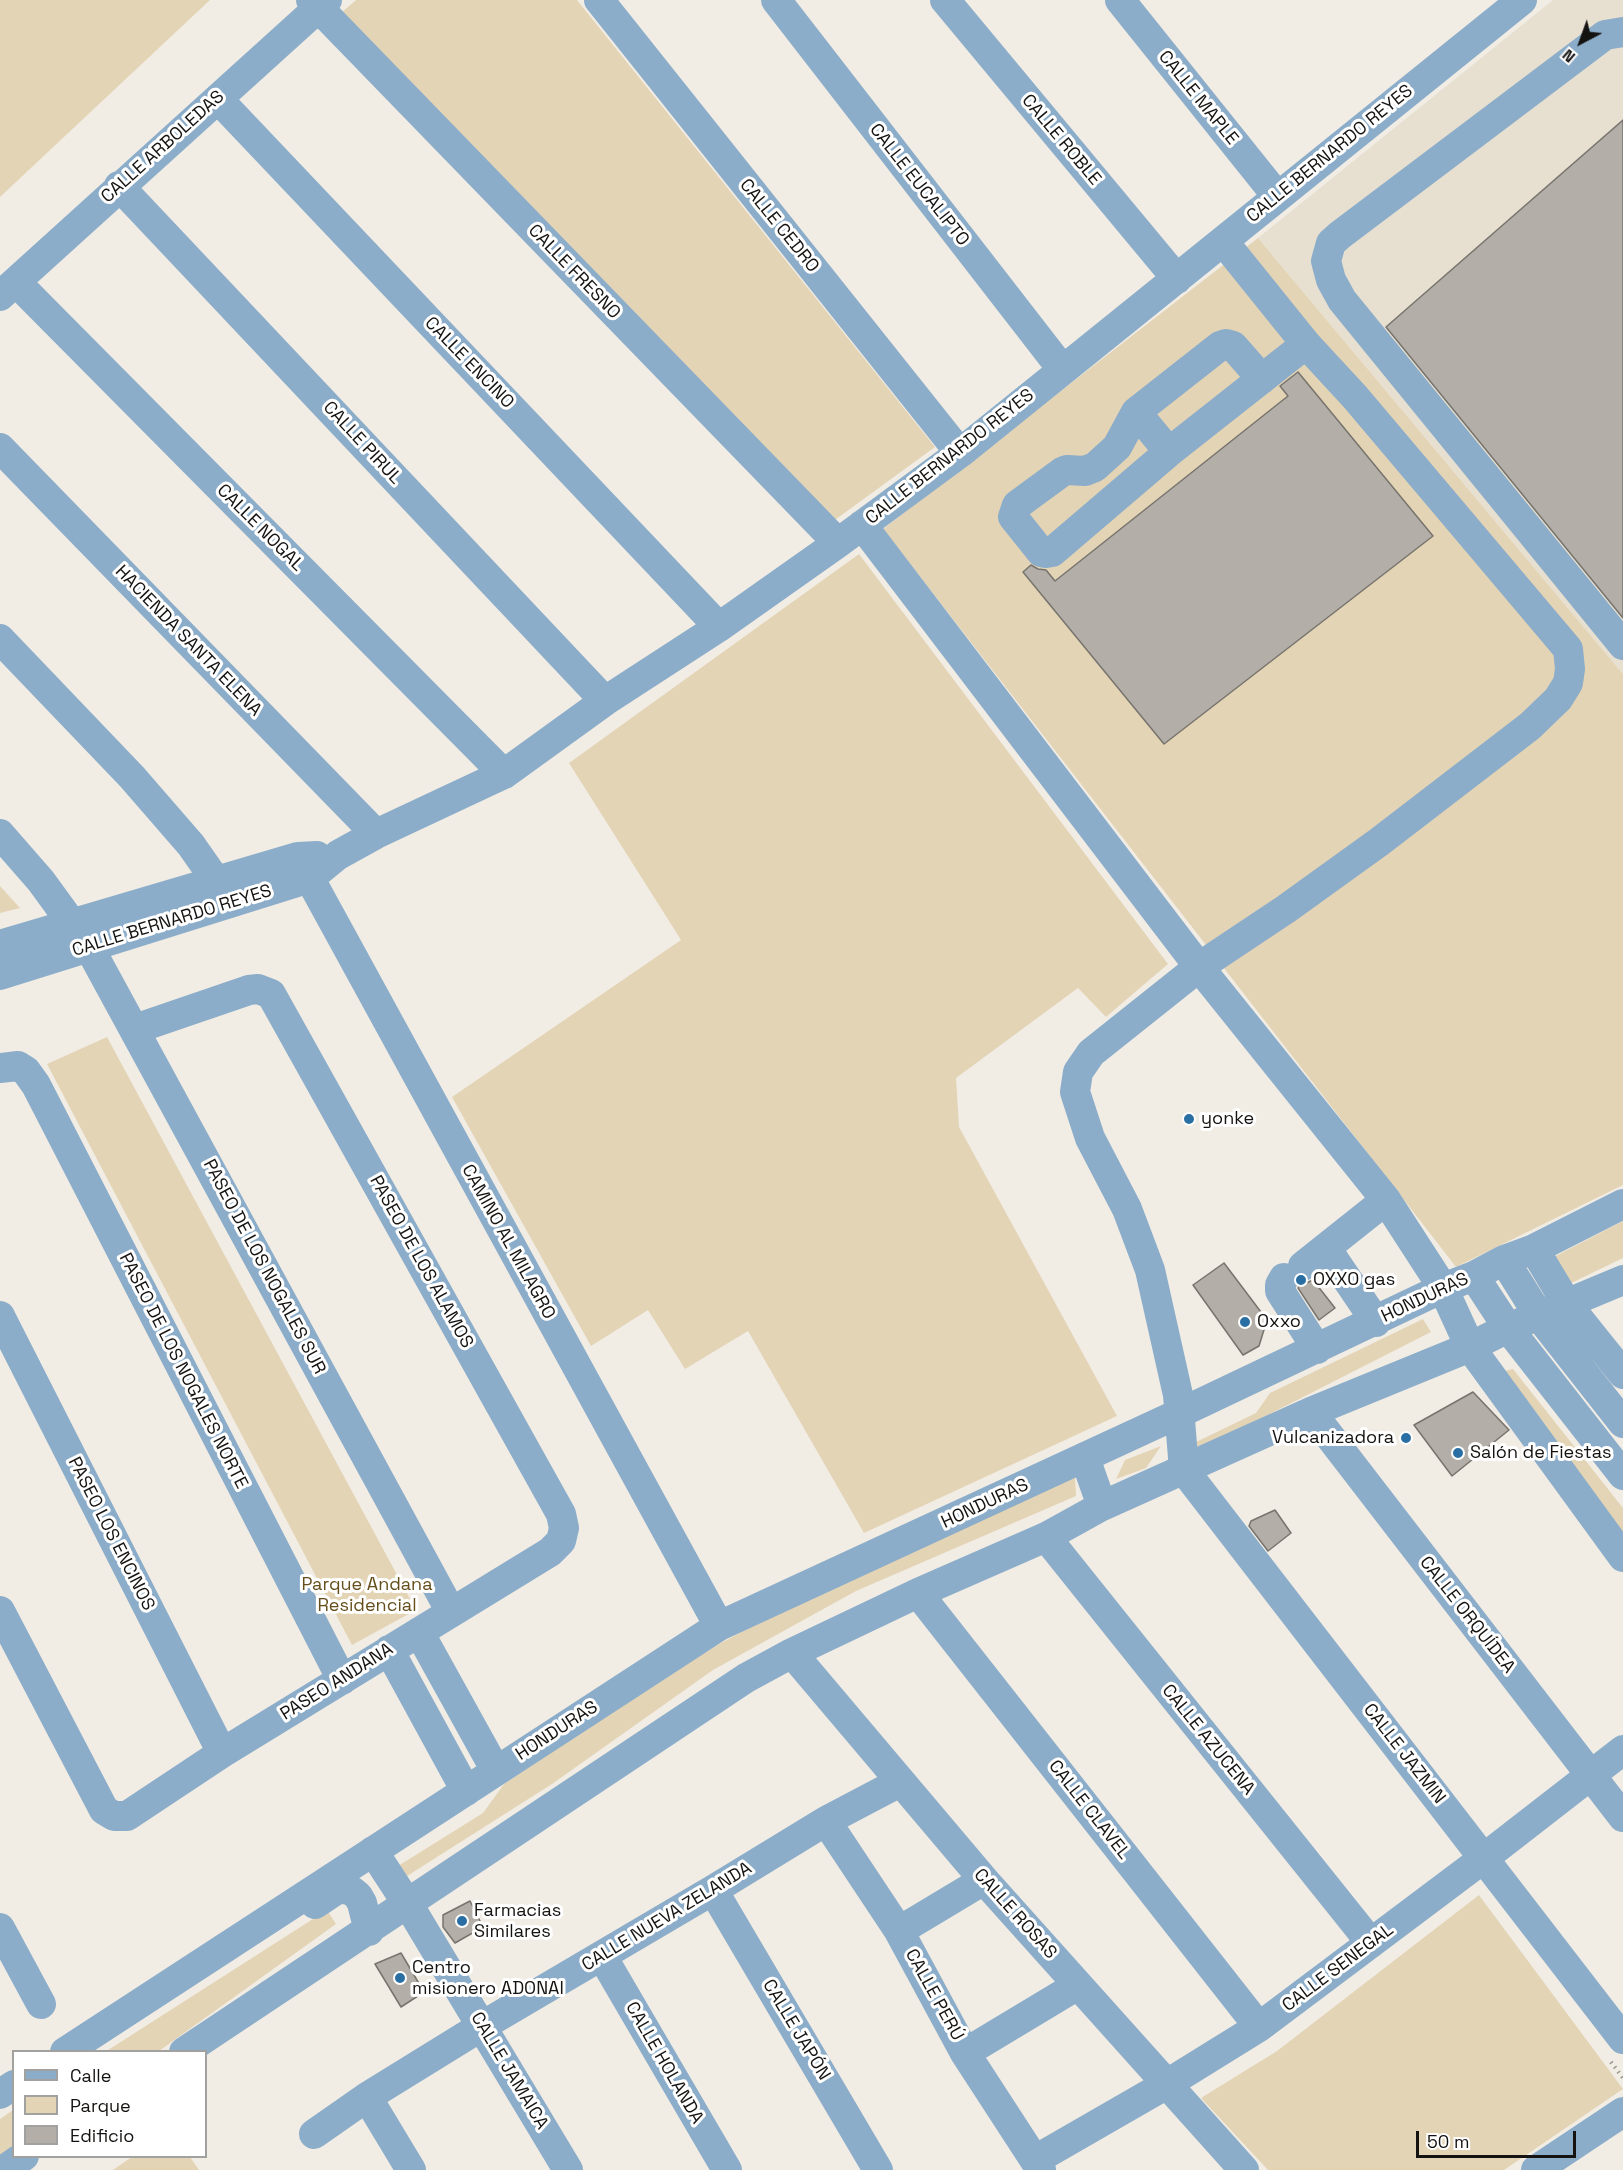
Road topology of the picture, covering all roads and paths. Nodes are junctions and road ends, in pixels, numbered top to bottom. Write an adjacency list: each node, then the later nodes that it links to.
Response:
1 (599, 0): 20 (street, CALLE CEDRO)
2 (776, 0): 15 (street, CALLE EUCALIPTO)
3 (945, 0): 12 (street, CALLE ROBLE)
4 (1120, 0): 10 (street, CALLE MAPLE)
5 (1522, 0): 10 (street, CALLE BERNARDO REYES)
6 (319, 2): 8 (street, CALLE ARBOLEDAS); 22 (street, CALLE FRESNO)
7 (1623, 32): 25 (street)
8 (218, 99): 9 (street, CALLE ARBOLEDAS); 23 (street, CALLE ENCINO)
9 (119, 186): 13 (street, CALLE ARBOLEDAS); 26 (street, CALLE PIRUL)
10 (1277, 196): 11 (street, CALLE BERNARDO REYES)
11 (1223, 241): 12 (street, CALLE BERNARDO REYES); 14 (street)
12 (1177, 279): 15 (street, CALLE BERNARDO REYES)
13 (8, 289): 27 (street, CALLE NOGAL)
14 (1306, 344): 16 (street); 34 (street)
15 (1062, 369): 20 (street, CALLE BERNARDO REYES)
16 (1262, 379): 17 (street); 19 (street)
17 (1137, 412): 19 (street); 19 (street)
18 (0, 448): 29 (street, HACIENDA SANTA ELENA)
19 (1169, 452)
20 (960, 453): 21 (street, CALLE BERNARDO REYES)
21 (862, 525): 22 (street, CALLE BERNARDO REYES); 34 (street)
22 (837, 543): 23 (street, CALLE BERNARDO REYES)
23 (719, 627): 26 (street, CALLE BERNARDO REYES)
24 (0, 639): 31 (street)
25 (1623, 645)
26 (605, 700): 27 (street, CALLE BERNARDO REYES)
27 (504, 774): 29 (street, CALLE BERNARDO REYES)
28 (0, 834): 32 (street, PASEO DE LOS NOGALES SUR)
29 (376, 834): 30 (street, CALLE BERNARDO REYES)
30 (304, 868): 31 (street, CALLE BERNARDO REYES); 67 (street, CAMINO AL MILAGRO)
31 (224, 892): 32 (street, CALLE BERNARDO REYES)
32 (82, 936): 33 (street, CALLE BERNARDO REYES); 35 (street, CALLE BERNARDO REYES); 36 (street, PASEO DE LOS NOGALES SUR)
33 (0, 945)
34 (1199, 967): 38 (street); 55 (street)
35 (0, 975)
36 (135, 1029): 62 (street, PASEO DE LOS ALAMOS); 66 (street, PASEO DE LOS NOGALES SUR)
37 (9, 1067): 71 (street, PASEO DE LOS NOGALES NORTE)
38 (1386, 1200): 42 (street); 45 (street)
39 (1623, 1204): 40 (street, HONDURAS)
40 (1534, 1249): 41 (street, HONDURAS); 46 (street)
41 (1504, 1260): 43 (street, HONDURAS); 48 (street)
42 (1304, 1264): 49 (street); 52 (street)
43 (1474, 1276): 45 (street, HONDURAS); 50 (street)
44 (1623, 1280): 46 (street)
45 (1443, 1288): 49 (street, HONDURAS); 51 (street)
46 (1567, 1304): 48 (street); 53 (street)
47 (0, 1316): 73 (street, PASEO LOS ENCINOS)
48 (1539, 1316): 50 (street); 56 (street)
49 (1376, 1322): 52 (street, HONDURAS)
50 (1508, 1328): 51 (street); 59 (street)
51 (1470, 1347): 54 (street); 63 (street)
52 (1317, 1349): 55 (street, HONDURAS)
53 (1623, 1374)
54 (1311, 1412): 58 (street); 75 (street, CALLE ORQUÍDEA)
55 (1180, 1413): 57 (street, HONDURAS); 58 (street)
56 (1623, 1423)
57 (1085, 1458): 60 (street); 67 (street, HONDURAS)
58 (1184, 1470): 60 (street); 81 (street, CALLE JAZMIN)
59 (1623, 1475)
60 (1101, 1506): 61 (street)
61 (1046, 1537): 64 (street); 88 (street, CALLE AZUCENA)
62 (550, 1552): 66 (street, PASEO ANDANA)
63 (1623, 1557)
64 (918, 1593): 70 (street); 95 (street, CALLE CLAVEL)
65 (0, 1611): 73 (street, PASEO ANDANA)
66 (451, 1611): 68 (street, PASEO ANDANA)
67 (719, 1626): 74 (street, HONDURAS)
68 (419, 1632): 69 (street, PASEO ANDANA); 74 (street)
69 (389, 1650): 71 (street, PASEO ANDANA); 77 (street)
70 (792, 1653): 76 (street, CALLE ROSAS); 84 (street)
71 (342, 1680): 73 (street, PASEO ANDANA)
72 (1623, 1750): 75 (street, CALLE SENEGAL)
73 (222, 1753)
74 (496, 1771): 77 (street, HONDURAS)
75 (1591, 1776): 78 (street, CALLE ORQUÍDEA); 81 (street, CALLE SENEGAL)
76 (900, 1782): 79 (street, CALLE NUEVA ZELANDA); 82 (street, CALLE ROSAS)
77 (466, 1791): 80 (street, HONDURAS)
78 (1623, 1817)
79 (826, 1821): 83 (street, CALLE NUEVA ZELANDA); 87 (street, CALLE PERÚ)
80 (373, 1851): 84 (street, CALLE JAMAICA); 90 (street, HONDURAS)
81 (1484, 1858): 88 (street, CALLE SENEGAL); 96 (street, CALLE JAZMIN)
82 (984, 1880): 87 (street); 92 (street, CALLE ROSAS)
83 (713, 1890): 89 (street, CALLE NUEVA ZELANDA); 112 (street, CALLE JAPÓN)
84 (407, 1905): 86 (street); 94 (street, CALLE JAMAICA)
85 (0, 1928): 91 (street)
86 (369, 1931): 90 (street); 98 (street)
87 (899, 1931): 99 (street, CALLE PERÚ)
88 (1371, 1943): 95 (street, CALLE SENEGAL)
89 (602, 1956): 94 (street, CALLE NUEVA ZELANDA); 111 (street, CALLE HOLANDA)
90 (204, 1961): 97 (street)
91 (11, 1976): 93 (street)
92 (1078, 1985): 99 (street); 101 (street, CALLE ROSAS)
93 (41, 2004)
94 (482, 2026): 102 (street, CALLE NUEVA ZELANDA); 110 (street, CALLE JAMAICA)
95 (1259, 2027): 101 (street, CALLE SENEGAL)
96 (1616, 2049): 100 (path)
97 (68, 2050)
98 (187, 2050)
99 (965, 2053): 106 (street, CALLE PERÚ)
100 (1623, 2078)
101 (1167, 2084): 106 (street, CALLE SENEGAL); 113 (street, CALLE ROSAS)
102 (367, 2097): 104 (street, CALLE NUEVA ZELANDA); 109 (street)
103 (1623, 2112): 107 (street)
104 (314, 2134)
105 (22, 2158): 108 (street)
106 (1038, 2165)
107 (1548, 2167)
108 (4, 2170)
109 (411, 2170)
110 (568, 2170)
111 (727, 2170)
112 (878, 2170)
113 (1244, 2170)

